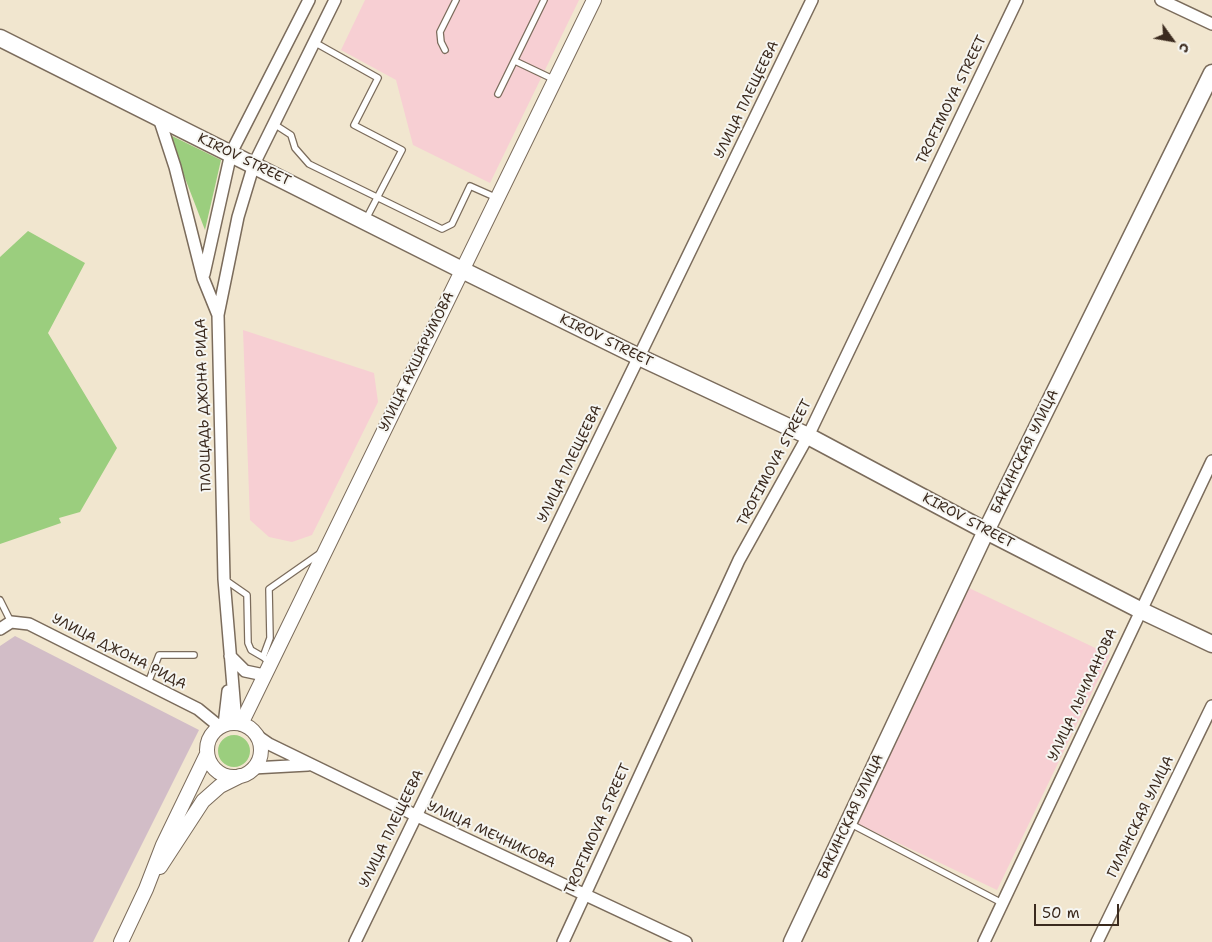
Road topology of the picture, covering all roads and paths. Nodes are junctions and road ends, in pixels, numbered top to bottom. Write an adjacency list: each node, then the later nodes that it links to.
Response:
1 (309, 0): 19 (street)
2 (335, 0): 11 (street)
3 (456, 0): 12 (lane)
4 (544, 0): 13 (lane)
5 (594, 0): 15 (street, УЛИЦА АХШАРУМОВА)
6 (812, 0): 27 (street, УЛИЦА ПЛЕЩЕЕВА)
7 (1016, 0): 28 (street, TROFIMOVA STREET)
8 (1161, 0): 9 (street)
9 (1212, 24)
10 (0, 38): 17 (main road, KIROV STREET)
11 (314, 42): 18 (street); 21 (lane)
12 (446, 50)
13 (515, 61): 15 (lane); 16 (lane)
14 (1212, 73): 30 (main road, БАКИНСКАЯ УЛИЦА)
15 (555, 80): 22 (street, УЛИЦА АХШАРУМОВА)
16 (498, 94)
17 (159, 118): 19 (main road, KIROV STREET); 25 (street, ПЛОЩАДЬ ДЖОНА РИДА)
18 (274, 124): 20 (street); 21 (lane)
19 (231, 153): 20 (main road, KIROV STREET); 25 (street)
20 (254, 164): 23 (main road, KIROV STREET); 26 (street)
21 (377, 198): 22 (lane); 23 (lane)
22 (497, 198): 24 (street, УЛИЦА АХШАРУМОВА)
23 (365, 221): 24 (main road, KIROV STREET)
24 (462, 270): 27 (main road, KIROV STREET); 31 (street, УЛИЦА АХШАРУМОВА)
25 (203, 278): 26 (street, ПЛОЩАДЬ ДЖОНА РИДА)
26 (218, 315): 32 (street, ПЛОЩАДЬ ДЖОНА РИДА)
27 (639, 357): 28 (main road, KIROV STREET); 48 (street, УЛИЦА ПЛЕЩЕЕВА)
28 (808, 436): 30 (main road, KIROV STREET); 51 (street, TROFIMOVA STREET)
29 (1212, 461): 34 (street, УЛИЦА ЛЫЧМАНОВА)
30 (986, 531): 34 (main road, KIROV STREET); 49 (main road, БАКИНСКАЯ УЛИЦА)
31 (327, 549): 40 (street, УЛИЦА АХШАРУМОВА); 40 (lane)
32 (224, 579): 39 (street, ПЛОЩАДЬ ДЖОНА РИДА); 40 (lane)
33 (0, 600): 35 (lane)
34 (1140, 610): 37 (main road, KIROV STREET); 52 (street, УЛИЦА ЛЫЧМАНОВА)
35 (11, 622): 36 (street); 41 (street, УЛИЦА ДЖОНА РИДА)
36 (0, 629)
37 (1212, 644)
38 (194, 655): 41 (lane)
39 (230, 656): 40 (street); 43 (street, ПЛОЩАДЬ ДЖОНА РИДА)
40 (266, 665): 43 (street, УЛИЦА АХШАРУМОВА)
41 (148, 683): 43 (street, УЛИЦА ДЖОНА РИДА)
42 (1212, 706): 59 (street, ГИЛЯНСКАЯ УЛИЦА)
43 (230, 725): 44 (street); 45 (street)
44 (256, 735): 46 (street, УЛИЦА МЕЧНИКОВА); 47 (street)
45 (207, 754): 47 (street); 50 (street)
46 (312, 765): 47 (street, УЛИЦА МЕЧНИКОВА); 48 (street, УЛИЦА МЕЧНИКОВА)
47 (247, 772): 50 (street)
48 (415, 815): 51 (street, УЛИЦА МЕЧНИКОВА); 54 (street, УЛИЦА ПЛЕЩЕЕВА)
49 (848, 823): 52 (lane); 57 (main road, БАКИНСКАЯ УЛИЦА)
50 (146, 889): 53 (street)
51 (584, 896): 55 (street, TROFIMOVA STREET); 56 (street, УЛИЦА МЕЧНИКОВА)
52 (1002, 903): 58 (street, УЛИЦА ЛЫЧМАНОВА)
53 (121, 942)
54 (355, 942)
55 (563, 942)
56 (684, 942)
57 (792, 942)
58 (984, 942)
59 (1097, 942)

